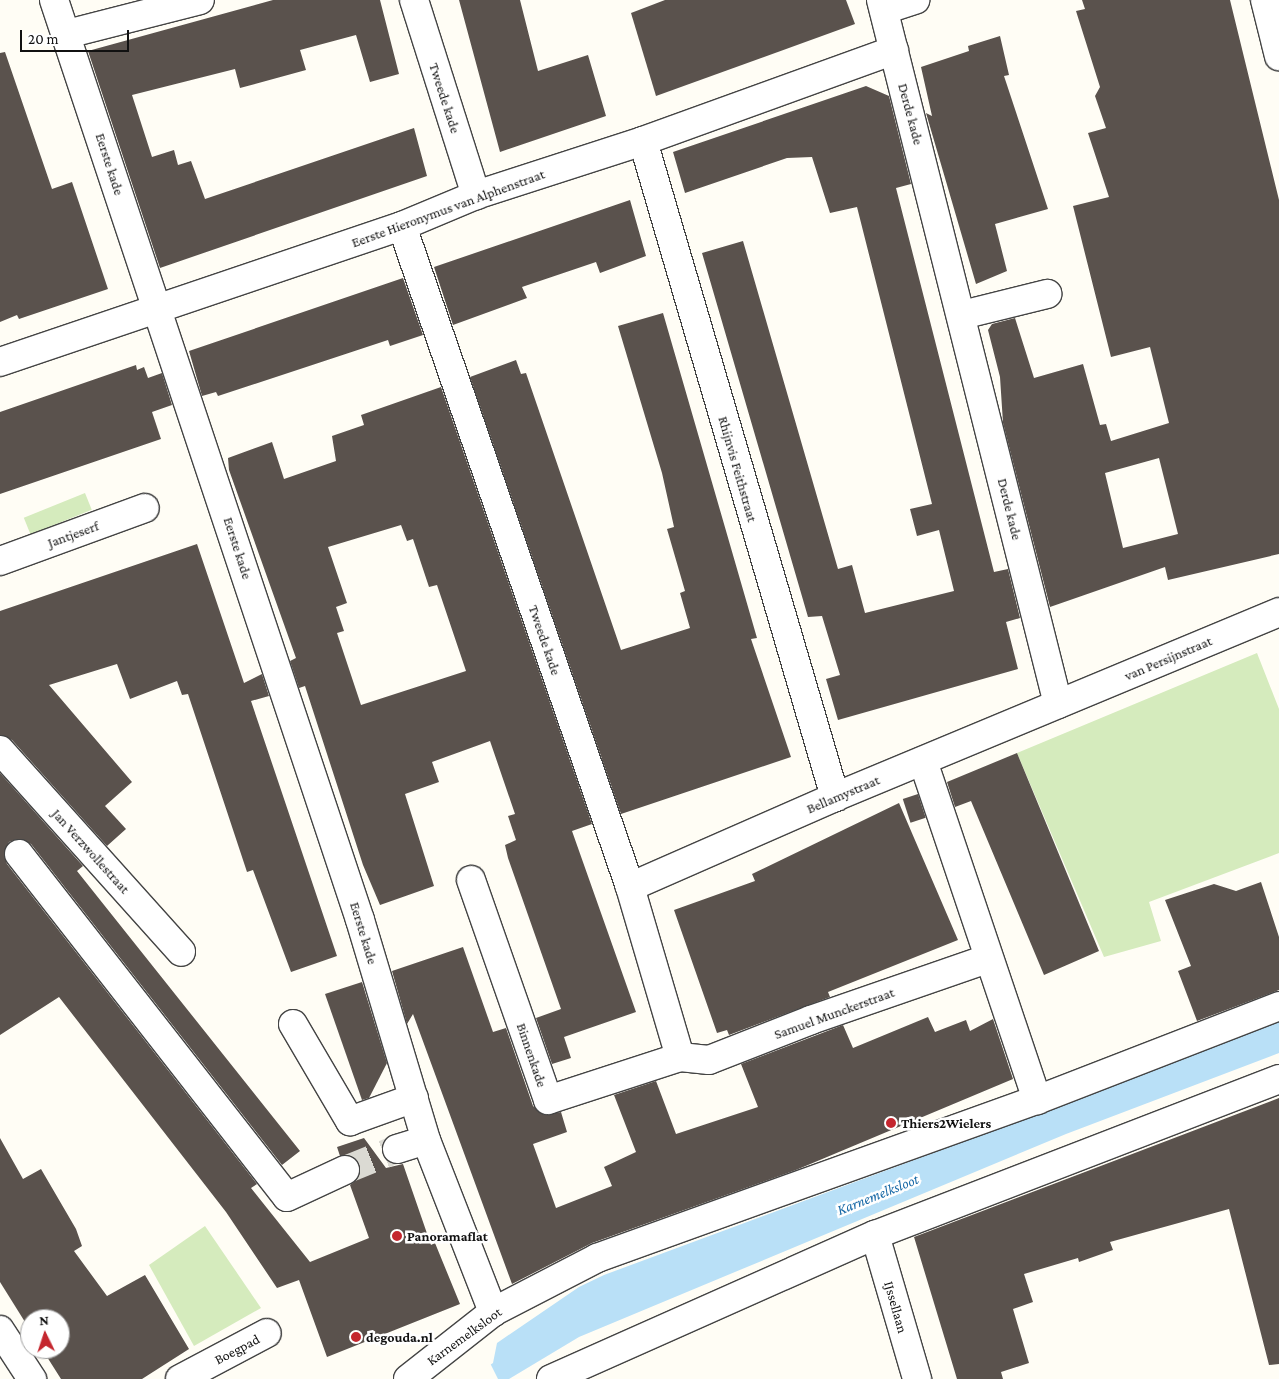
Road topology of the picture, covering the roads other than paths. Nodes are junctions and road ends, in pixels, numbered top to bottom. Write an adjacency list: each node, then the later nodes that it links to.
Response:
1 (54, 0): 7 (street, Eerste kade)
2 (200, 0): 7 (street)
3 (414, 0): 11 (street, Tweede kade)
4 (915, 0): 6 (street)
5 (1265, 0): 9 (street)
6 (883, 5): 8 (street, Derde kade)
7 (67, 34): 14 (street, Eerste kade)
8 (894, 50): 10 (street, Eerste Hieronymus van Alphenstraat); 15 (street, Derde kade)
9 (1279, 56)
10 (643, 141): 11 (street, Eerste Hieronymus van Alphenstraat); 23 (street, Rhijnvis Feithstraat)
11 (476, 195): 12 (street, Eerste Hieronymus van Alphenstraat)
12 (402, 226): 14 (street, Eerste Hieronymus van Alphenstraat); 26 (street, Tweede kade)
13 (1047, 294): 15 (street)
14 (155, 308): 16 (street, Eerste Hieronymus van Alphenstraat); 33 (street, Eerste kade)
15 (962, 315): 20 (street, Derde kade)
16 (0, 362)
17 (146, 508): 18 (street, Jantjeserf)
18 (0, 561)
19 (1279, 612): 20 (street, van Persijnstraat)
20 (1058, 704): 22 (street, Bellamystraat)
21 (0, 750): 27 (street, Jan Verzwollestraat)
22 (923, 761): 23 (street, Bellamystraat); 28 (street)
23 (835, 797): 26 (street, Bellamystraat)
24 (19, 854): 37 (street)
25 (471, 880): 31 (street, Binnenkade)
26 (630, 887): 31 (street, Tweede kade)
27 (181, 952)
28 (987, 959): 31 (street, Samuel Munckerstraat); 34 (street)
29 (1279, 1006): 34 (street, Karnemelksloot)
30 (293, 1024): 33 (street)
31 (680, 1057)
32 (1279, 1079): 38 (street)
33 (414, 1098): 35 (street, Eerste kade)
34 (1036, 1100): 39 (street, Karnemelksloot)
35 (426, 1140): 36 (street); 39 (street, Eerste kade)
36 (397, 1149)
37 (345, 1170)
38 (874, 1235): 45 (street); 46 (street, IJssellaan)
39 (493, 1312): 44 (street, Karnemelksloot)
40 (0, 1330): 42 (street)
41 (267, 1333): 43 (street, Boegpad)
42 (32, 1379)
43 (180, 1379)
44 (408, 1379)
45 (551, 1379)
46 (917, 1379)

